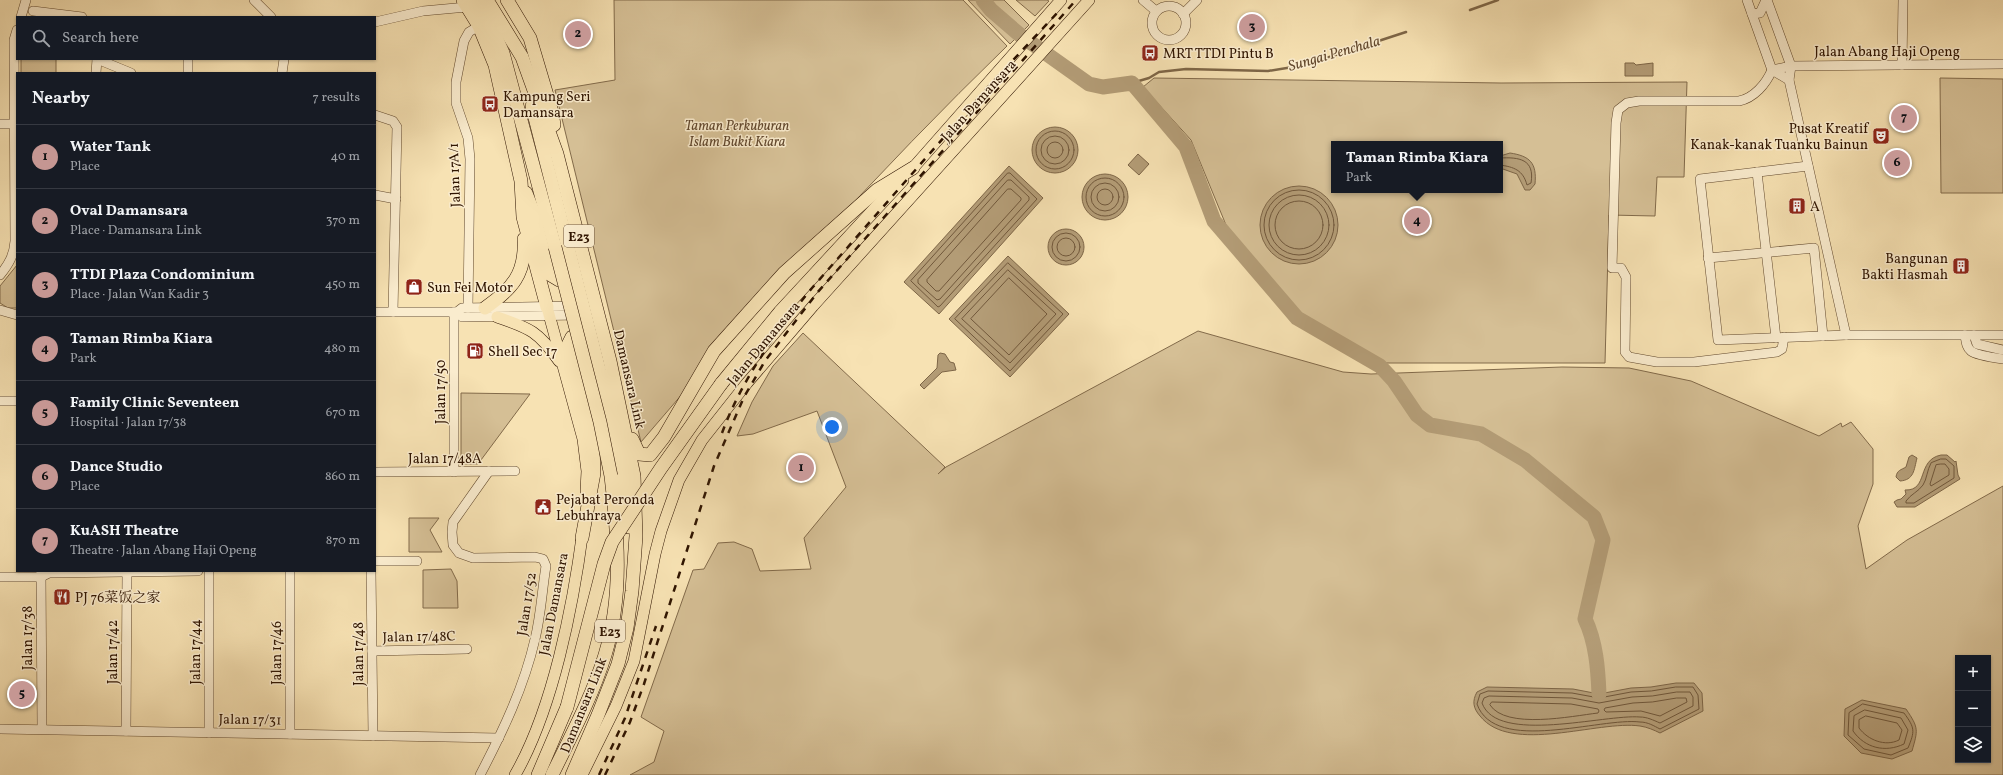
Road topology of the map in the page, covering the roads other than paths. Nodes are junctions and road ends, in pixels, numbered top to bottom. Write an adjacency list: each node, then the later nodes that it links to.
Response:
1 (26, 0): 18 (street)
2 (254, 0): 20 (street)
3 (487, 0): 24 (highway, Damansara Link / E23)
4 (507, 0): 41 (highway)
5 (1089, 0): 103 (main road, Jalan Damansara)
6 (1142, 0): 15 (street)
7 (1197, 0): 16 (street)
8 (1747, 0): 17 (street)
9 (1767, 0): 17 (street); 31 (street)
10 (1902, 0): 30 (street)
11 (468, 2): 21 (street); 22 (highway); 101 (highway, Damansara Link / E23, bridge)
12 (1057, 3): 43 (main road, Jalan Damansara)
13 (1177, 3): 15 (street); 16 (street)
14 (33, 11): 19 (street)
15 (1156, 11): 16 (street)
16 (1183, 14)
17 (1752, 14): 32 (street)
18 (21, 16)
19 (74, 16)
20 (270, 16)
21 (376, 22)
22 (479, 26): 45 (highway); 53 (street, Jalan 17A/1)
23 (16, 33): 40 (street)
24 (513, 41): 41 (highway, Damansara Link / E23); 51 (highway)
25 (97, 60): 33 (street)
26 (99, 60): 34 (street)
27 (188, 60): 35 (street)
28 (284, 60): 36 (street)
29 (2003, 64): 30 (street, Jalan Abang Haji Openg)
30 (1902, 65): 31 (street, Jalan Abang Haji Openg)
31 (1791, 66): 32 (street, Jalan Abang Haji Openg); 37 (street)
32 (1772, 70): 37 (street); 67 (street)
33 (96, 72)
34 (129, 72)
35 (188, 72)
36 (282, 72)
37 (1789, 80): 42 (street)
38 (376, 115): 47 (street)
39 (0, 124): 40 (street)
40 (15, 129): 52 (street)
41 (555, 147): 74 (highway, Damansara Link / E23)
42 (1808, 166): 44 (street); 63 (street)
43 (912, 168): 74 (highway); 100 (highway, bridge)
44 (1757, 172): 49 (street); 50 (street)
45 (521, 181): 48 (highway); 51 (highway)
46 (376, 194): 47 (street)
47 (396, 199): 59 (street)
48 (523, 217): 54 (highway); 56 (highway)
49 (1766, 252): 50 (street); 66 (street); 67 (street)
50 (1708, 258): 67 (street)
51 (572, 265): 57 (highway)
52 (0, 275)
53 (468, 308): 54 (street); 60 (street)
54 (485, 308): 56 (street)
55 (0, 310): 61 (street)
56 (549, 311): 57 (street); 62 (street); 71 (main road, Jalan Damansara)
57 (584, 311): 68 (highway)
58 (376, 312): 59 (street)
59 (393, 312): 60 (street)
60 (455, 312): 62 (street); 78 (street, Jalan 17/50)
61 (16, 314)
62 (497, 317): 71 (main road)
63 (1846, 335): 64 (street); 66 (street)
64 (1970, 335): 65 (street); 69 (street); 70 (street)
65 (2003, 335)
66 (1823, 336): 67 (street)
67 (1780, 338)
68 (593, 346): 79 (highway); 88 (highway)
69 (2003, 350)
70 (2003, 358)
71 (564, 368): 79 (main road, Jalan Damansara)
72 (0, 401): 73 (street)
73 (16, 401)
74 (623, 417): 88 (highway, Damansara Link / E23)
75 (489, 471): 76 (street, Jalan 17/48A); 78 (street, Jalan 17/48A); 97 (street, Jalan 17/52)
76 (515, 471)
77 (376, 472): 78 (street, Jalan 17/48A)
78 (454, 472)
79 (582, 538): 99 (main road, Jalan Damansara)
80 (376, 561): 81 (street)
81 (417, 561)
82 (126, 572): 86 (street); 93 (street, Jalan 17/42)
83 (209, 572): 94 (street, Jalan 17/44)
84 (290, 572): 95 (street, Jalan 17/46)
85 (371, 572): 90 (street, Jalan 17/48)
86 (40, 574): 87 (street); 92 (street, Jalan 17/38)
87 (0, 577)
88 (632, 591): 102 (highway, Damansara Link / E23)
89 (467, 649): 90 (street, Jalan 17/48C)
90 (372, 651): 96 (street, Jalan 17/48)
91 (0, 729): 92 (street, Jalan 17/31)
92 (42, 730): 93 (street, Jalan 17/31)
93 (126, 731): 94 (street, Jalan 17/31)
94 (209, 733): 95 (street, Jalan 17/31)
95 (290, 734): 96 (street, Jalan 17/31)
96 (373, 736): 97 (street, Jalan 17/31)
97 (499, 738): 98 (street, Jalan 17/52)
98 (480, 775)
99 (515, 775)
100 (538, 775)
101 (552, 775)
102 (572, 775)
103 (582, 775)

